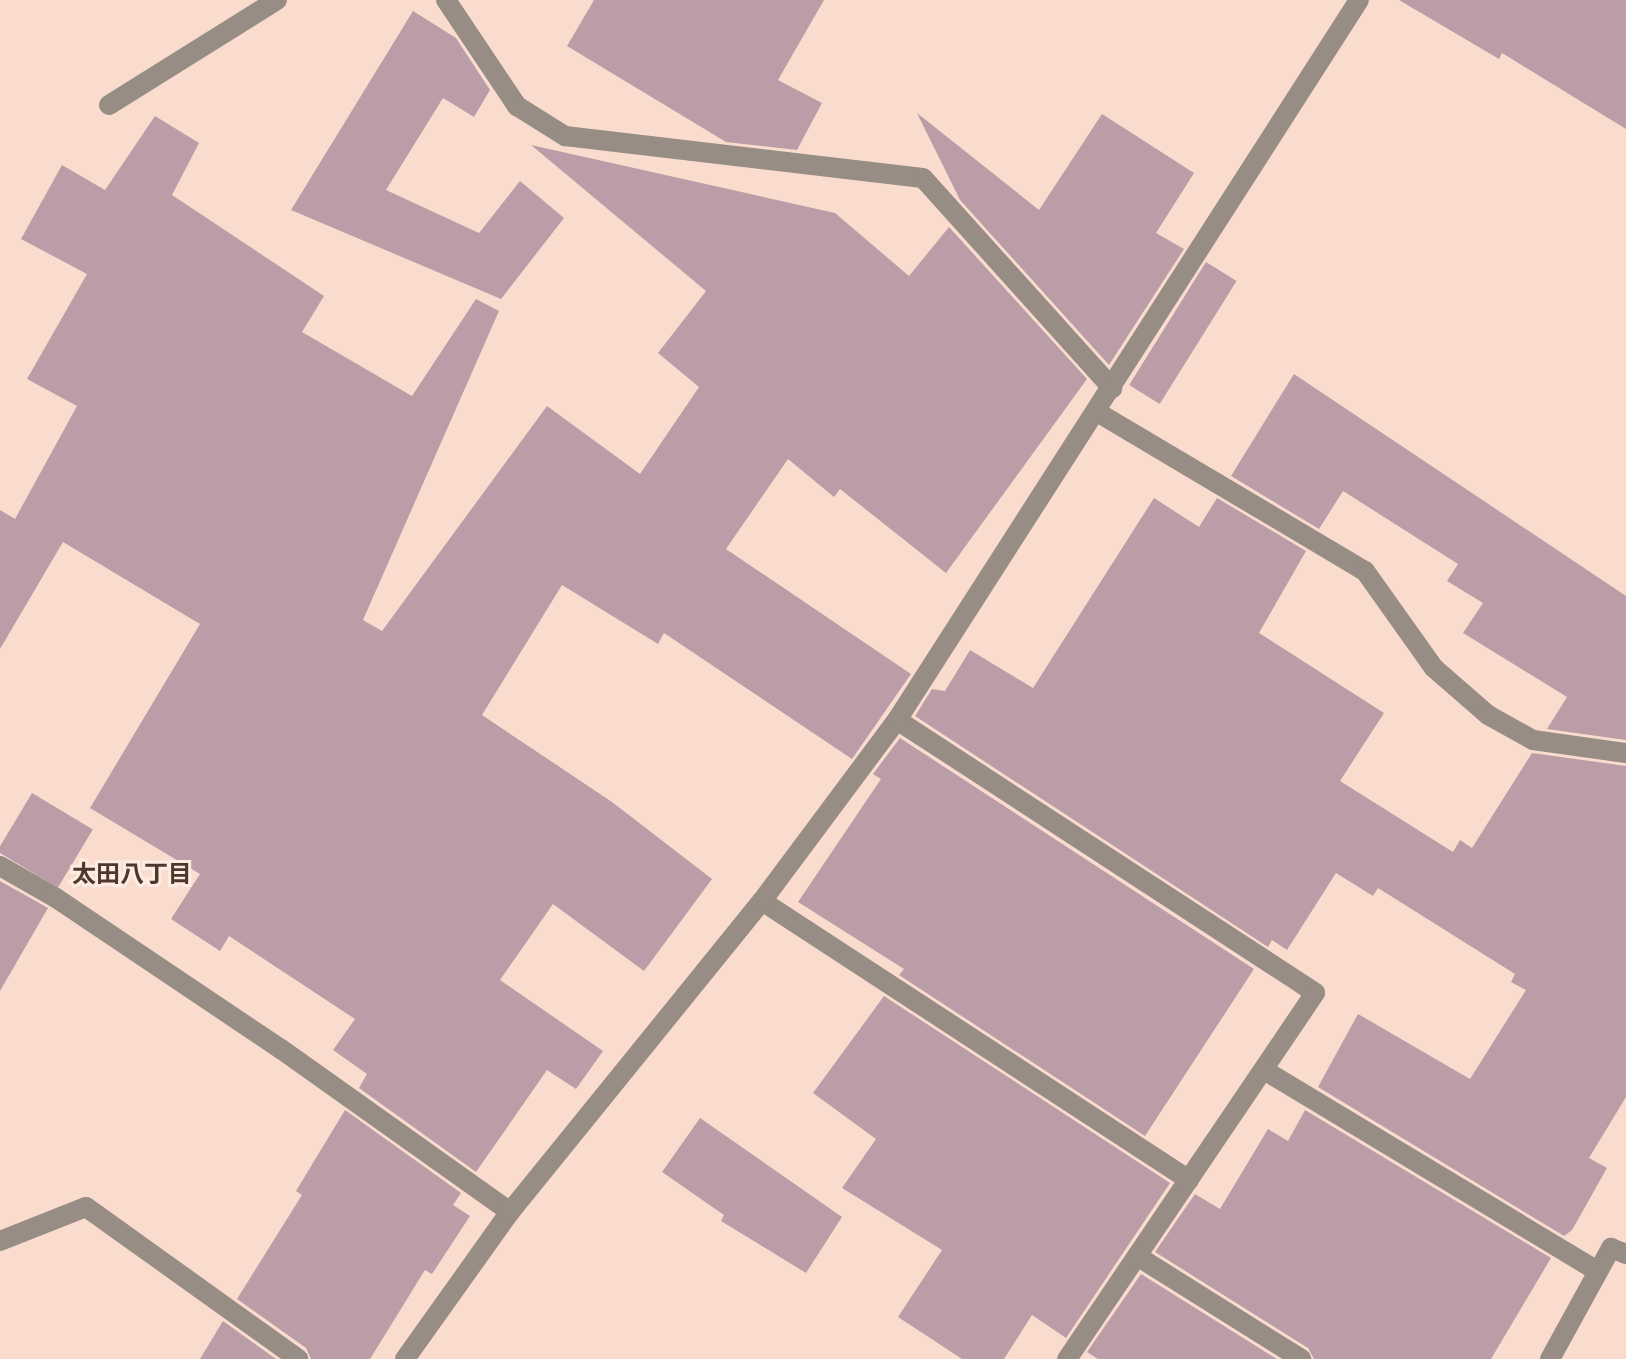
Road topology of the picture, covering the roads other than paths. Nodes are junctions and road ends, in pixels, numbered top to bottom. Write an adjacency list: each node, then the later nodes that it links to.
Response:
1 (277, 0): 4 (street)
2 (446, 0): 5 (street)
3 (1359, 0): 5 (street)
4 (109, 105)
5 (1112, 388): 6 (street)
6 (1097, 412): 7 (street); 8 (street)
7 (897, 720): 10 (street); 11 (street)
8 (1626, 753)
9 (0, 866): 13 (street)
10 (762, 901): 12 (street); 13 (street)
11 (1264, 1070): 12 (street); 17 (street)
12 (1189, 1180): 16 (street)
13 (510, 1212): 19 (street)
14 (0, 1241): 18 (street)
15 (1626, 1254): 17 (street)
16 (1137, 1256): 20 (street); 21 (street)
17 (1597, 1271): 22 (street)
18 (298, 1359)
19 (405, 1359)
20 (1067, 1359)
21 (1301, 1359)
22 (1550, 1359)

